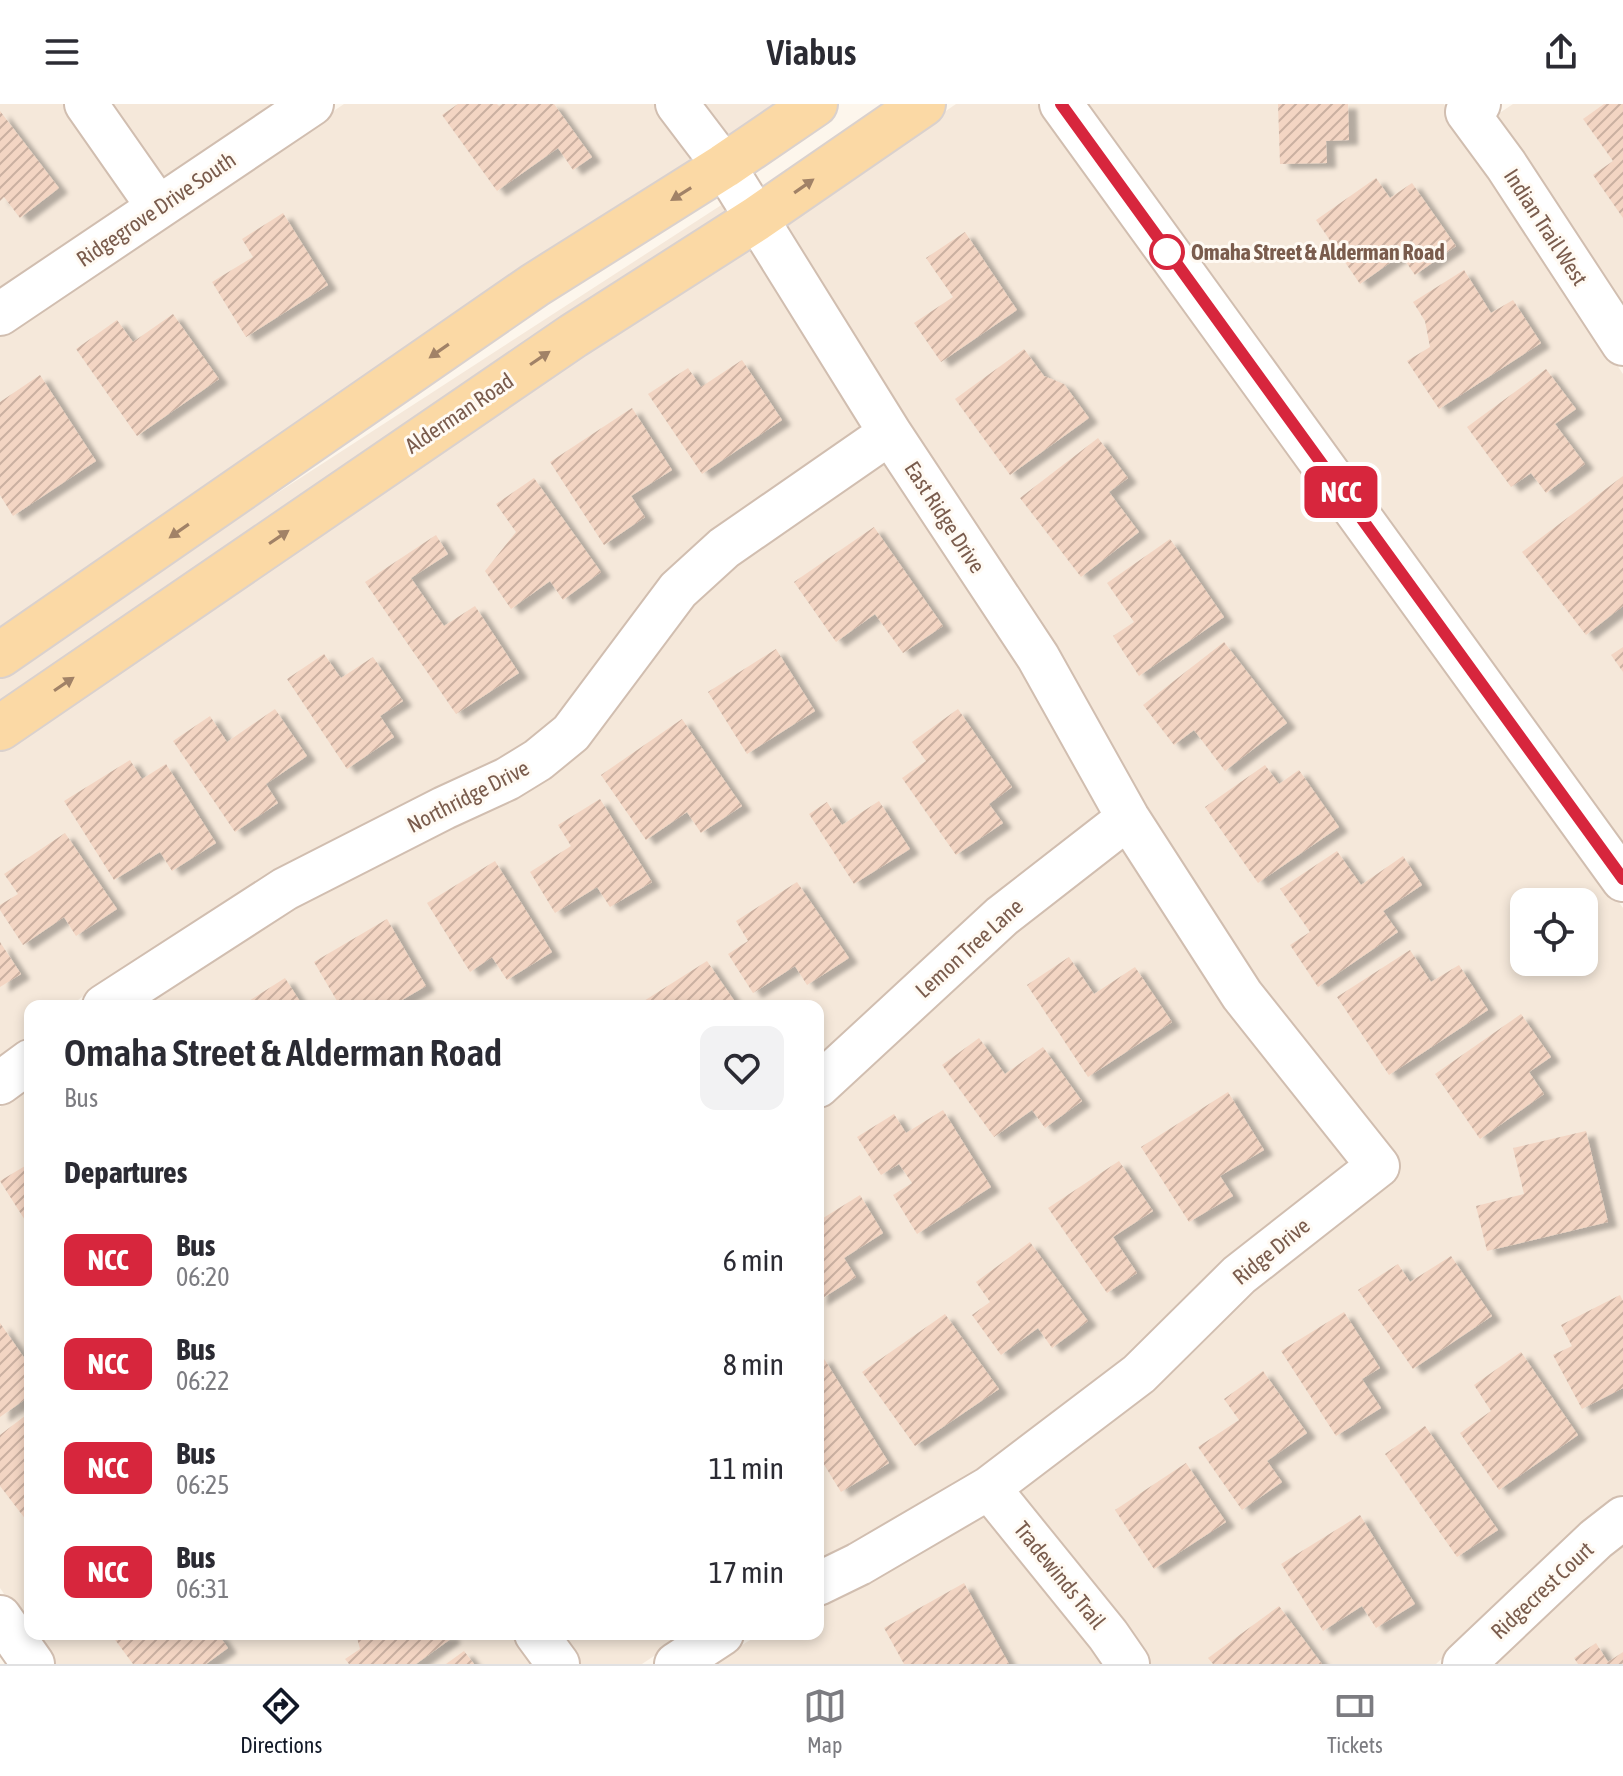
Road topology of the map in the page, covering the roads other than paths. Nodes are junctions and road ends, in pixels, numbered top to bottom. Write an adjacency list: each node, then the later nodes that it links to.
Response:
1 (86, 104): 9 (street)
2 (312, 104): 9 (street, Ridgegrove Drive South)
3 (677, 104): 8 (street, East Ridge Drive)
4 (815, 104): 8 (main road)
5 (923, 104): 10 (main road, Alderman Road, one-way to 5)
6 (1061, 104): 17 (street)
7 (1473, 108): 12 (street, Indian Trail West)
8 (724, 166): 10 (street, East Ridge Drive); 14 (main road, one-way to 14)
9 (158, 207): 11 (street, Ridgegrove Drive South)
10 (756, 219): 13 (street, East Ridge Drive); 15 (main road, Alderman Road, one-way to 10)
11 (0, 314)
12 (1623, 344)
13 (890, 433): 16 (street, East Ridge Drive); 18 (street, Northridge Drive)
14 (0, 655)
15 (0, 728)
16 (1128, 818): 20 (street, Lemon Tree Lane); 22 (street, Ridge Drive)
17 (1623, 880)
18 (113, 1000)
19 (24, 1065): 21 (street)
20 (824, 1080)
21 (0, 1083)
22 (989, 1488): 24 (street, Ridge Drive); 31 (street, Tradewinds Trail)
23 (1623, 1518): 32 (street, Ridgecrest Court)
24 (824, 1581)
25 (0, 1617): 28 (street)
26 (540, 1640): 29 (street)
27 (713, 1640): 30 (street)
28 (33, 1664)
29 (558, 1664)
30 (676, 1664)
31 (1128, 1664)
32 (1464, 1664)

